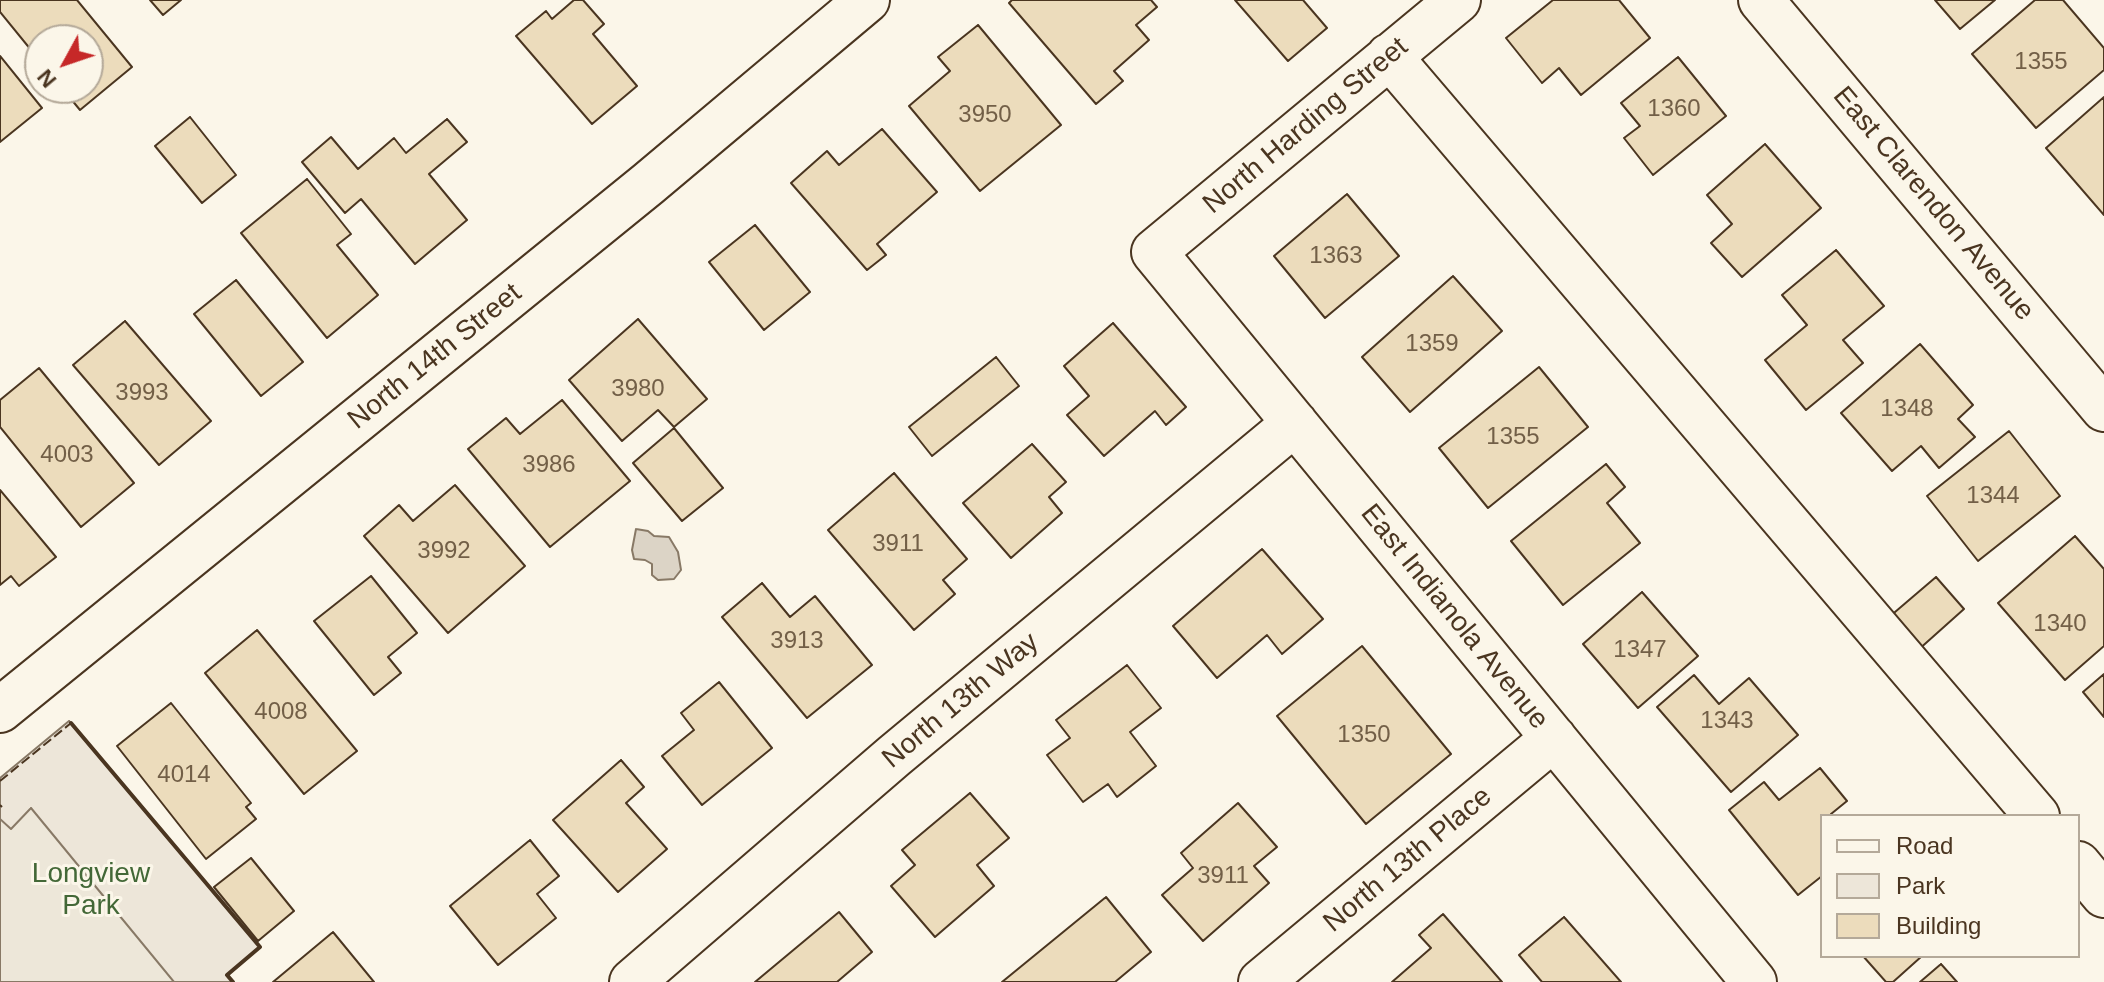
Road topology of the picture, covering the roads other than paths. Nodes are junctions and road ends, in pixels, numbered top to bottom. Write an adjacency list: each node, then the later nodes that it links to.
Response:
1 (867, 0): 8 (street, North 14th Street)
2 (1458, 0): 4 (street, North Harding Street)
3 (1761, 0): 6 (street, East Clarendon Avenue)
4 (1389, 56): 5 (street, North Harding Street); 10 (street)
5 (1154, 252): 7 (street, East Indianola Avenue)
6 (2104, 409)
7 (1295, 423): 9 (street, East Indianola Avenue); 13 (street, North 13th Way)
8 (0, 710)
9 (1554, 738): 14 (street, North 13th Place); 15 (street, East Indianola Avenue)
10 (2035, 814)
11 (2080, 866): 12 (street)
12 (2104, 895)
13 (632, 982)
14 (1261, 982)
15 (1754, 982)

